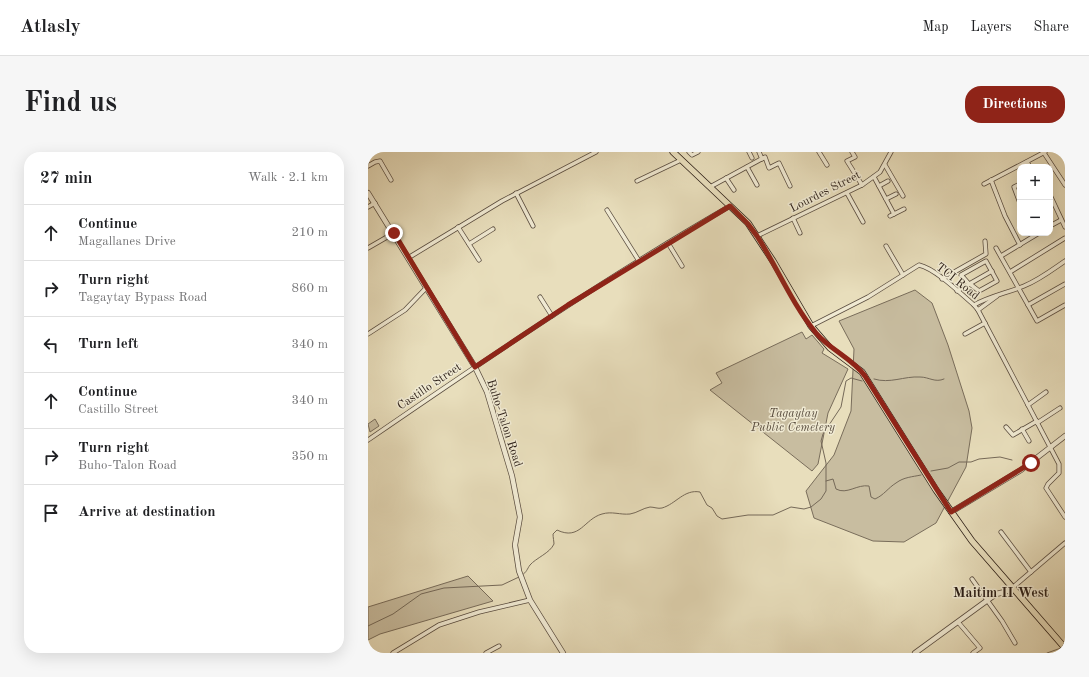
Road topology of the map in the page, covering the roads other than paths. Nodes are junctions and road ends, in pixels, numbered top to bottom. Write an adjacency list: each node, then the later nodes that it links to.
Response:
1 (596, 152): 35 (street)
2 (673, 152): 13 (main road)
3 (689, 152): 4 (street)
4 (698, 152)
5 (749, 152): 11 (street)
6 (759, 152): 12 (street)
7 (819, 152): 15 (street)
8 (852, 152): 27 (street)
9 (891, 152): 16 (street, Lourdes Street)
10 (1045, 152): 14 (street); 28 (street)
11 (752, 158)
12 (762, 159): 18 (street); 29 (street)
13 (681, 160): 24 (street); 32 (main road)
14 (1026, 162): 23 (street)
15 (827, 165)
16 (885, 165): 19 (street, Lourdes Street); 39 (street)
17 (368, 166): 21 (street)
18 (747, 167): 20 (street); 26 (street)
19 (874, 177): 27 (street, Lourdes Street); 30 (street)
20 (726, 178): 32 (street); 33 (street)
21 (391, 180)
22 (888, 180): 30 (street)
23 (991, 180): 25 (street); 65 (street)
24 (637, 181)
25 (984, 184)
26 (757, 185)
27 (862, 185): 36 (street, Lourdes Street)
28 (1065, 185)
29 (790, 186)
30 (879, 186): 40 (street)
31 (1017, 186): 38 (street)
32 (710, 187): 43 (main road)
33 (734, 190)
34 (368, 193): 42 (street, Buho-Talon Road)
35 (516, 193): 53 (street); 54 (street)
36 (847, 193): 49 (street, Lourdes Street); 51 (street)
37 (896, 194): 40 (street)
38 (1017, 195)
39 (903, 196)
40 (886, 199): 47 (street)
41 (1052, 200): 50 (street)
42 (375, 203): 44 (street); 57 (street, Buho-Talon Road)
43 (730, 206): 59 (main road); 63 (street, Castillo Street)
44 (368, 207)
45 (904, 209): 47 (street)
46 (607, 210): 72 (street)
47 (894, 214): 48 (street)
48 (890, 216)
49 (793, 218): 58 (street); 59 (street, Lourdes Street)
50 (1063, 221): 52 (street); 55 (street)
51 (863, 222)
52 (1053, 225)
53 (533, 226)
54 (458, 227): 64 (street); 70 (street)
55 (1065, 227)
56 (493, 229): 64 (street)
57 (394, 233): 67 (street); 70 (street, Buho-Talon Road)
58 (800, 233)
59 (757, 236): 92 (main road)
60 (1033, 236): 65 (street)
61 (1065, 238): 76 (street)
62 (985, 241): 78 (street)
63 (668, 243): 72 (street, Castillo Street); 74 (street)
64 (469, 244): 71 (street)
65 (1020, 245): 69 (street)
66 (886, 246): 77 (street)
67 (368, 248)
68 (996, 248): 69 (street)
69 (1000, 256): 76 (street)
70 (408, 258): 81 (street, Buho-Talon Road)
71 (479, 260)
72 (639, 261): 90 (street, Castillo Street)
73 (1065, 261): 82 (street)
74 (682, 266)
75 (992, 271): 79 (street); 79 (street); 79 (street)
76 (1010, 272): 82 (street)
77 (903, 275): 78 (street, TCI Road); 92 (street, TCI Road)
78 (942, 279): 83 (street, TCI Road)
79 (969, 284): 83 (street)
80 (1065, 284): 87 (street)
81 (426, 288): 93 (street); 95 (street, Buho-Talon Road)
82 (1018, 288): 84 (street); 87 (street)
83 (957, 291): 86 (street, TCI Road)
84 (997, 296): 86 (street); 89 (street)
85 (540, 297): 90 (street)
86 (974, 305): 89 (street, TCI Road)
87 (1028, 305): 88 (street)
88 (1065, 305)
89 (978, 310): 91 (street, TCI Road)
90 (552, 316): 95 (street, Castillo Street)
91 (985, 323): 94 (street); 97 (street, TCI Road)
92 (811, 326): 106 (main road)
93 (368, 334)
94 (965, 334)
95 (475, 367): 103 (street, Castillo Street); 113 (street, Buho-Talon Road)
96 (1046, 392): 97 (street)
97 (1028, 405): 99 (street, TCI Road)
98 (1060, 408): 99 (street)
99 (1037, 422): 101 (street); 105 (street, TCI Road)
100 (1006, 427): 101 (street)
101 (1022, 429): 104 (street)
102 (1065, 436): 105 (street)
103 (368, 440)
104 (1029, 441)
105 (1051, 447): 106 (street); 107 (street, TCI Road)
106 (951, 512): 112 (main road)
107 (1065, 517)
108 (1001, 532): 110 (street)
109 (1065, 543): 110 (street)
110 (1031, 572): 112 (street)
111 (972, 579): 114 (street)
112 (1012, 588): 114 (street); 118 (main road)
113 (530, 600): 121 (street); 123 (street, Buho-Talon Road)
114 (987, 601): 115 (street); 116 (street)
115 (958, 622): 124 (street); 125 (street)
116 (1015, 643)
117 (499, 646): 122 (street)
118 (1063, 646)
119 (368, 649): 120 (street)
120 (369, 653)
121 (393, 653)
122 (486, 653)
123 (563, 653)
124 (915, 653)
125 (973, 653)

